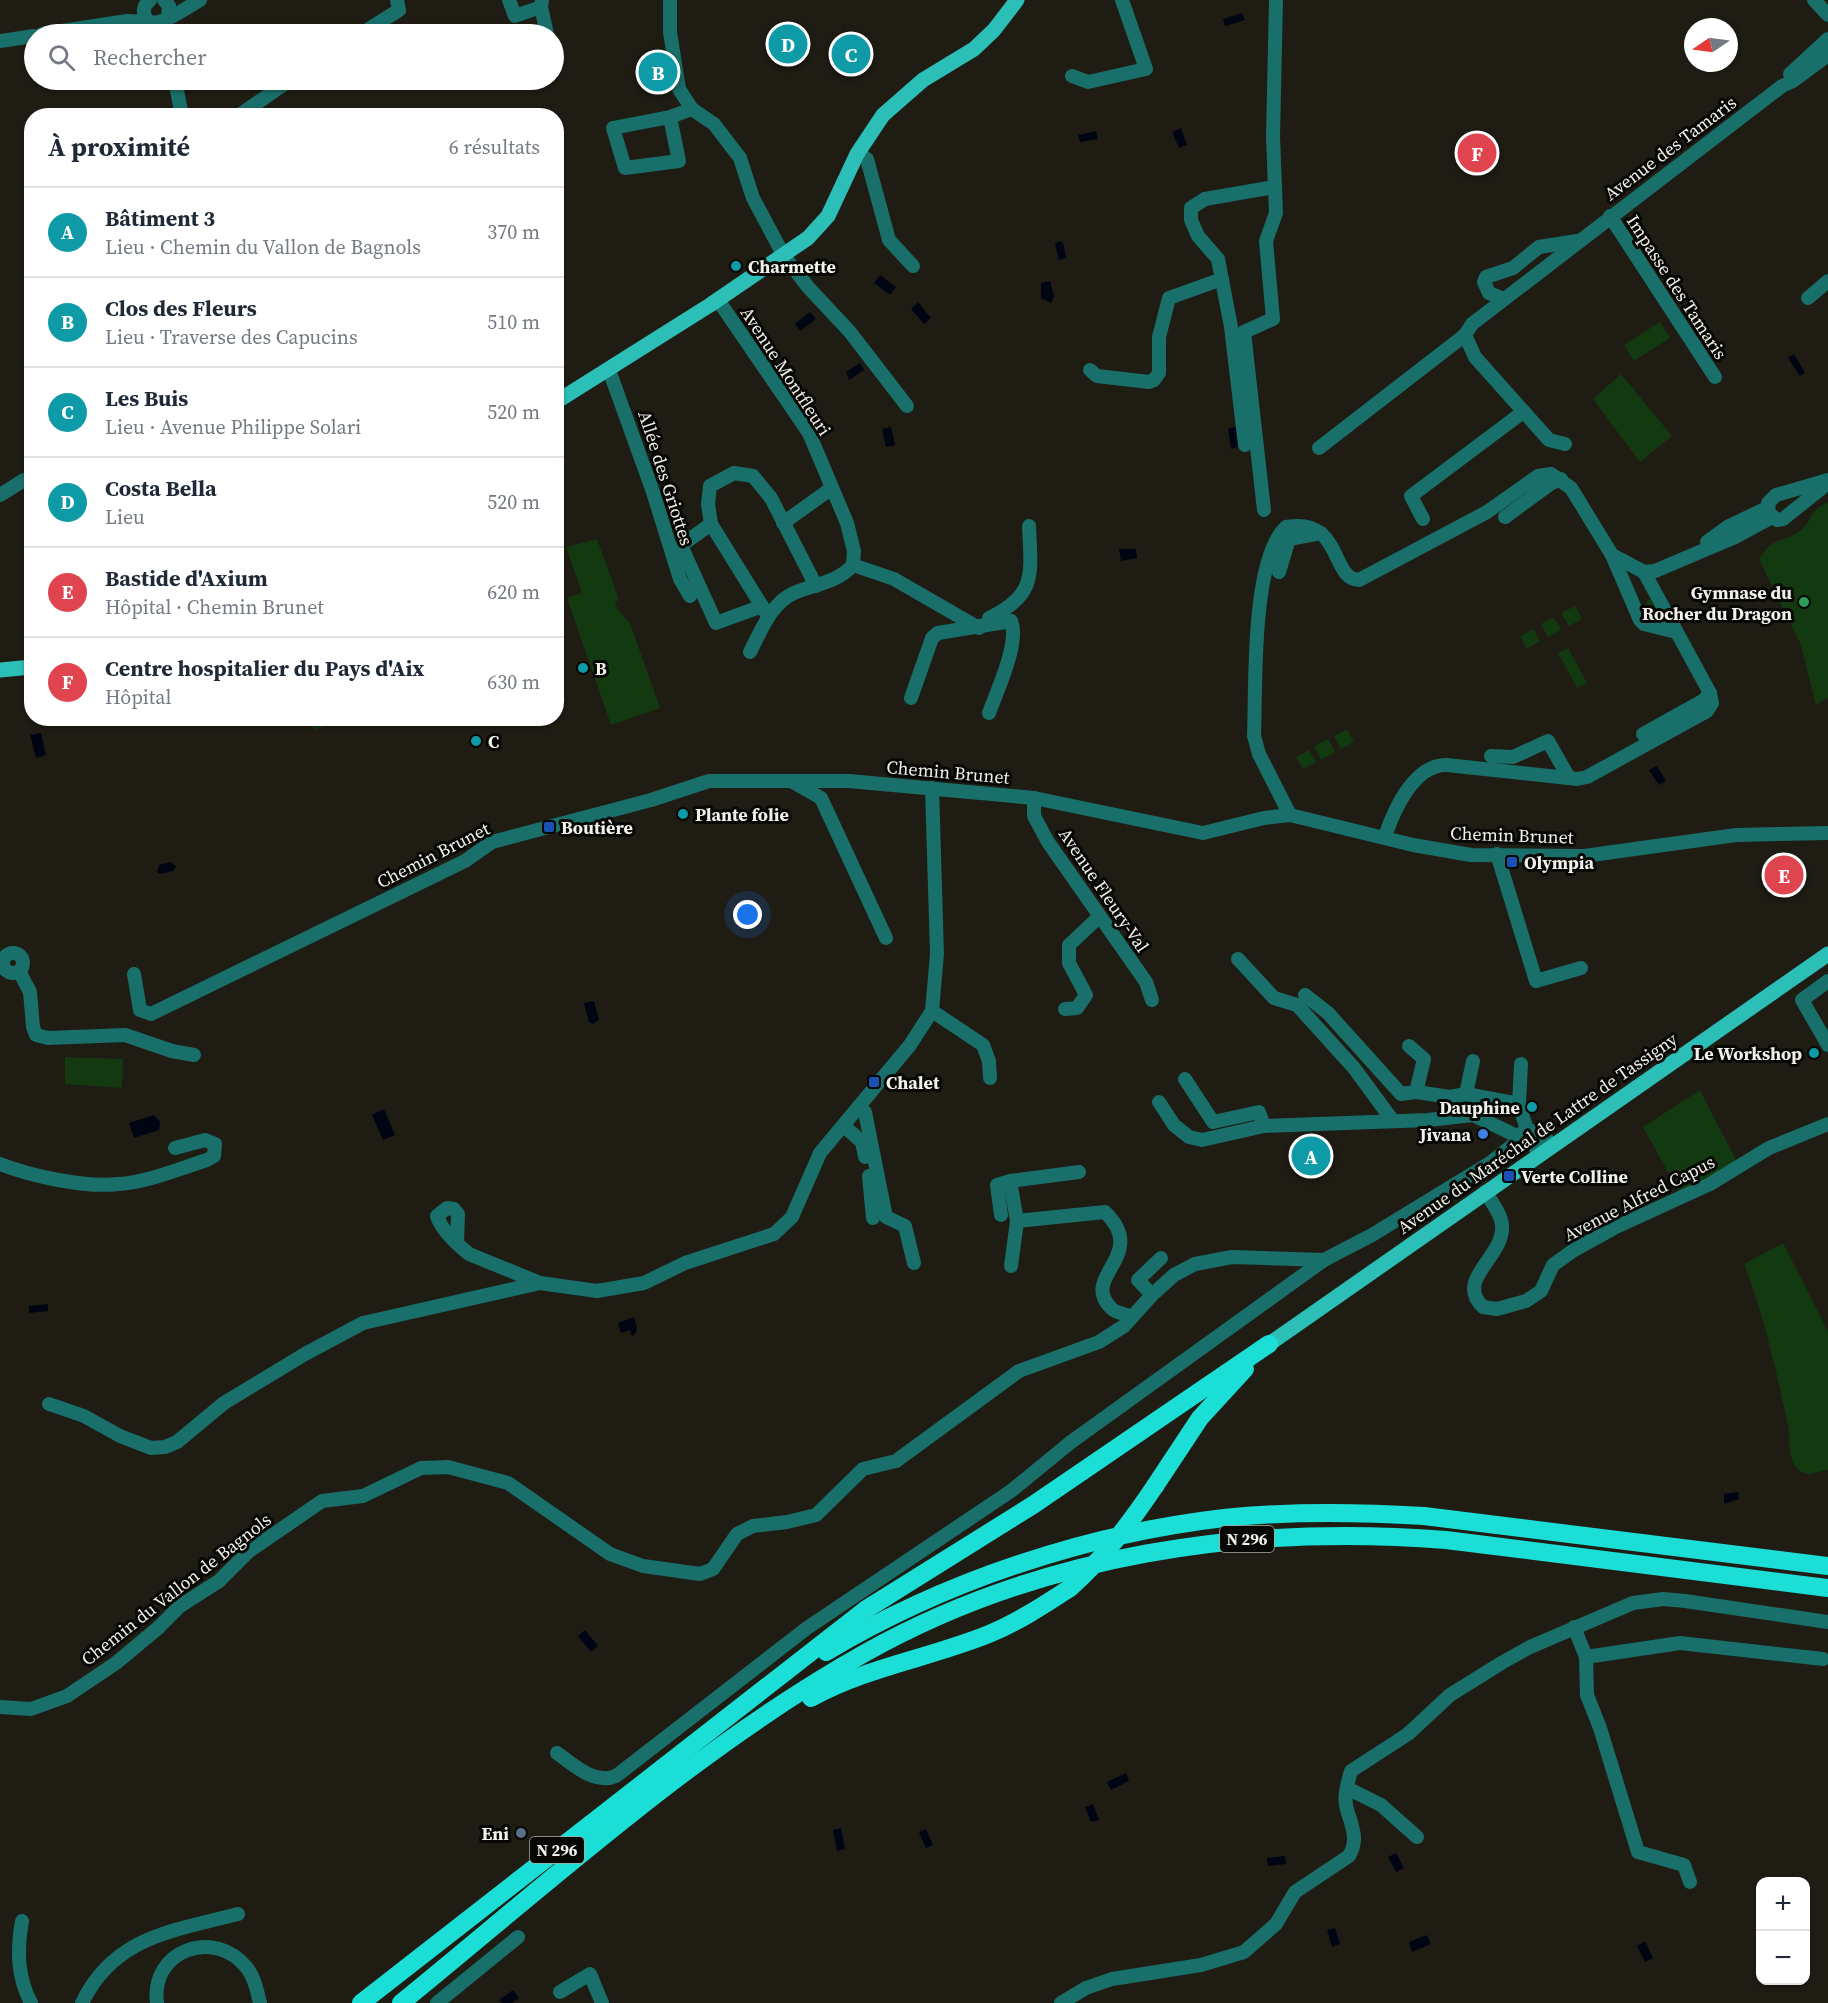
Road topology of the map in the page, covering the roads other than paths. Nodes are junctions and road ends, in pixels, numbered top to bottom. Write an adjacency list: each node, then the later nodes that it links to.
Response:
1 (397, 0): 19 (street)
2 (509, 0): 11 (street)
3 (670, 0): 31 (street)
4 (1017, 0): 33 (main road)
5 (1122, 0): 25 (street)
6 (1276, 0): 34 (street)
7 (1814, 0): 12 (street)
8 (165, 1): 9 (street); 17 (street)
9 (194, 2): 18 (street)
10 (147, 3): 13 (street); 16 (street)
11 (541, 4): 20 (street)
12 (1828, 15)
13 (127, 21): 14 (street); 15 (street)
14 (107, 24)
15 (147, 24)
16 (157, 24)
17 (161, 24)
18 (163, 24)
19 (377, 24)
20 (545, 24)
21 (24, 37): 23 (street)
22 (1828, 39): 26 (street, Avenue des Tamaris)
23 (0, 41)
24 (1828, 55): 26 (street, Avenue des Tamaris)
25 (1072, 76)
26 (1782, 86): 35 (street, Avenue des Tamaris)
27 (177, 90): 29 (street)
28 (276, 90): 30 (street)
29 (180, 108)
30 (250, 108)
31 (692, 109): 32 (street); 37 (street)
32 (670, 117): 32 (street)
33 (857, 154): 37 (main road); 38 (street)
34 (1274, 187): 39 (street); 62 (street)
35 (1610, 216): 36 (street, Avenue des Tamaris); 49 (street, Impasse des Tamaris)
36 (1579, 240): 41 (street, Avenue des Tamaris); 43 (street, Avenue des Tamaris)
37 (784, 256): 44 (main road); 51 (street)
38 (913, 266)
39 (1222, 279): 48 (street); 54 (street)
40 (1828, 281): 42 (street)
41 (1484, 282): 43 (street); 45 (street)
42 (1808, 298)
43 (1504, 299): 45 (street, Avenue des Tamaris)
44 (718, 300): 47 (main road); 59 (street, Avenue Montfleuri)
45 (1480, 318): 46 (street, Avenue des Tamaris)
46 (1465, 335): 52 (street); 55 (street, Avenue des Tamaris)
47 (609, 369): 50 (main road); 77 (street, Allée des Griottes)
48 (1090, 370)
49 (1714, 377)
50 (564, 397)
51 (908, 406)
52 (1523, 412): 53 (street); 66 (street)
53 (1565, 444)
54 (1245, 445)
55 (1319, 448)
56 (1561, 479): 65 (street); 70 (street); 71 (street)
57 (24, 480): 60 (street)
58 (1828, 482): 61 (street); 63 (street)
59 (832, 488): 67 (street); 72 (street, Avenue Montfleuri)
60 (0, 495)
61 (1782, 495): 63 (street); 64 (street)
62 (1264, 510)
63 (1791, 512): 64 (street)
64 (1770, 513): 74 (street)
65 (1505, 517)
66 (1424, 519)
67 (783, 523): 68 (street); 75 (street)
68 (711, 524): 78 (street); 78 (street)
69 (1029, 526): 80 (street)
70 (1323, 533): 73 (street); 94 (street)
71 (1612, 555): 74 (street); 79 (street)
72 (853, 565): 75 (street); 80 (street)
73 (1279, 572)
74 (1644, 572): 76 (street)
75 (816, 586): 78 (street)
76 (1652, 587): 79 (street); 81 (street)
77 (690, 596)
78 (765, 611): 82 (street)
79 (1636, 614): 81 (street)
80 (979, 628): 86 (street); 87 (street)
81 (1676, 632): 85 (street)
82 (750, 652)
83 (24, 668): 84 (main road)
84 (0, 670)
85 (1710, 693): 88 (street); 90 (street)
86 (911, 698)
87 (989, 713)
88 (1643, 734)
89 (1491, 756): 90 (street)
90 (1569, 778): 96 (street)
91 (793, 782): 92 (street, Chemin Brunet); 99 (street); 104 (street, Chemin Brunet)
92 (932, 788): 93 (street, Chemin Brunet); 109 (street)
93 (1034, 798): 94 (street, Chemin Brunet); 98 (street, Avenue Fleury-Val)
94 (1290, 815): 96 (street, Chemin Brunet)
95 (1828, 833): 97 (street, Chemin Brunet)
96 (1385, 837): 97 (street, Chemin Brunet)
97 (1497, 854): 103 (street)
98 (1099, 917): 107 (street, Avenue Fleury-Val); 108 (street)
99 (886, 938)
100 (1828, 954): 127 (main road, Avenue du Maréchal de Lattre de Tassigny)
101 (1238, 959): 122 (street)
102 (2, 963): 112 (street)
103 (1581, 968)
104 (134, 974)
105 (1828, 981): 110 (street)
106 (1305, 995): 117 (street)
107 (1152, 1000)
108 (1065, 1009)
109 (932, 1011): 115 (street); 121 (street)
110 (1828, 1045)
111 (1409, 1047): 117 (street)
112 (194, 1055)
113 (1473, 1061): 118 (street)
114 (1521, 1064): 120 (street)
115 (990, 1078)
116 (1185, 1079): 125 (street)
117 (1416, 1092): 118 (street)
118 (1466, 1094): 120 (street)
119 (1158, 1102): 125 (street)
120 (1520, 1104): 126 (street)
121 (858, 1109): 124 (street); 140 (street)
122 (1393, 1121): 125 (street); 126 (street)
123 (1828, 1124): 133 (street, Avenue Alfred Capus)
124 (844, 1126): 135 (street); 142 (street)
125 (1264, 1126)
126 (1522, 1133): 127 (street); 129 (street); 139 (street, Chemin du Vallon de Bagnols)
127 (1553, 1145): 129 (main road, Avenue du Maréchal de Lattre de Tassigny)
128 (175, 1148): 130 (street)
129 (1539, 1155): 133 (main road, Avenue du Maréchal de Lattre de Tassigny)
130 (0, 1164)
131 (1079, 1172): 132 (street)
132 (1010, 1181): 134 (street); 136 (street)
133 (1485, 1192): 145 (main road, Avenue du Maréchal de Lattre de Tassigny)
134 (1001, 1215)
135 (873, 1218)
136 (1017, 1221): 141 (street); 144 (street)
137 (457, 1242): 142 (street)
138 (1161, 1258): 143 (street)
139 (1324, 1260): 143 (street, Chemin du Vallon de Bagnols); 156 (street)
140 (914, 1263)
141 (1011, 1266)
142 (540, 1283): 146 (street)
143 (1152, 1294): 144 (street, Chemin du Vallon de Bagnols)
144 (1132, 1317): 154 (street, Chemin du Vallon de Bagnols)
145 (1269, 1344): 153 (highway); 155 (highway, bridge)
146 (49, 1404)
147 (1828, 1566): 153 (highway, N 296)
148 (1828, 1588): 155 (highway, N 296)
149 (1828, 1622): 150 (street)
150 (1574, 1627): 151 (street); 157 (street)
151 (1586, 1657): 152 (street); 159 (street)
152 (1823, 1659)
153 (753, 1697): 168 (highway, N 296)
154 (0, 1707)
155 (711, 1752): 169 (highway, N 296)
156 (557, 1753)
157 (1347, 1788): 158 (street); 172 (street)
158 (1417, 1837)
159 (1690, 1882)
160 (238, 1914): 165 (street)
161 (22, 1921): 164 (street)
162 (518, 1937): 170 (street)
163 (560, 1992): 171 (street)
164 (31, 2003)
165 (82, 2003)
166 (157, 2003): 167 (street)
167 (260, 2003)
168 (361, 2003)
169 (401, 2003)
170 (437, 2003)
171 (602, 2003)
172 (1061, 2003)

